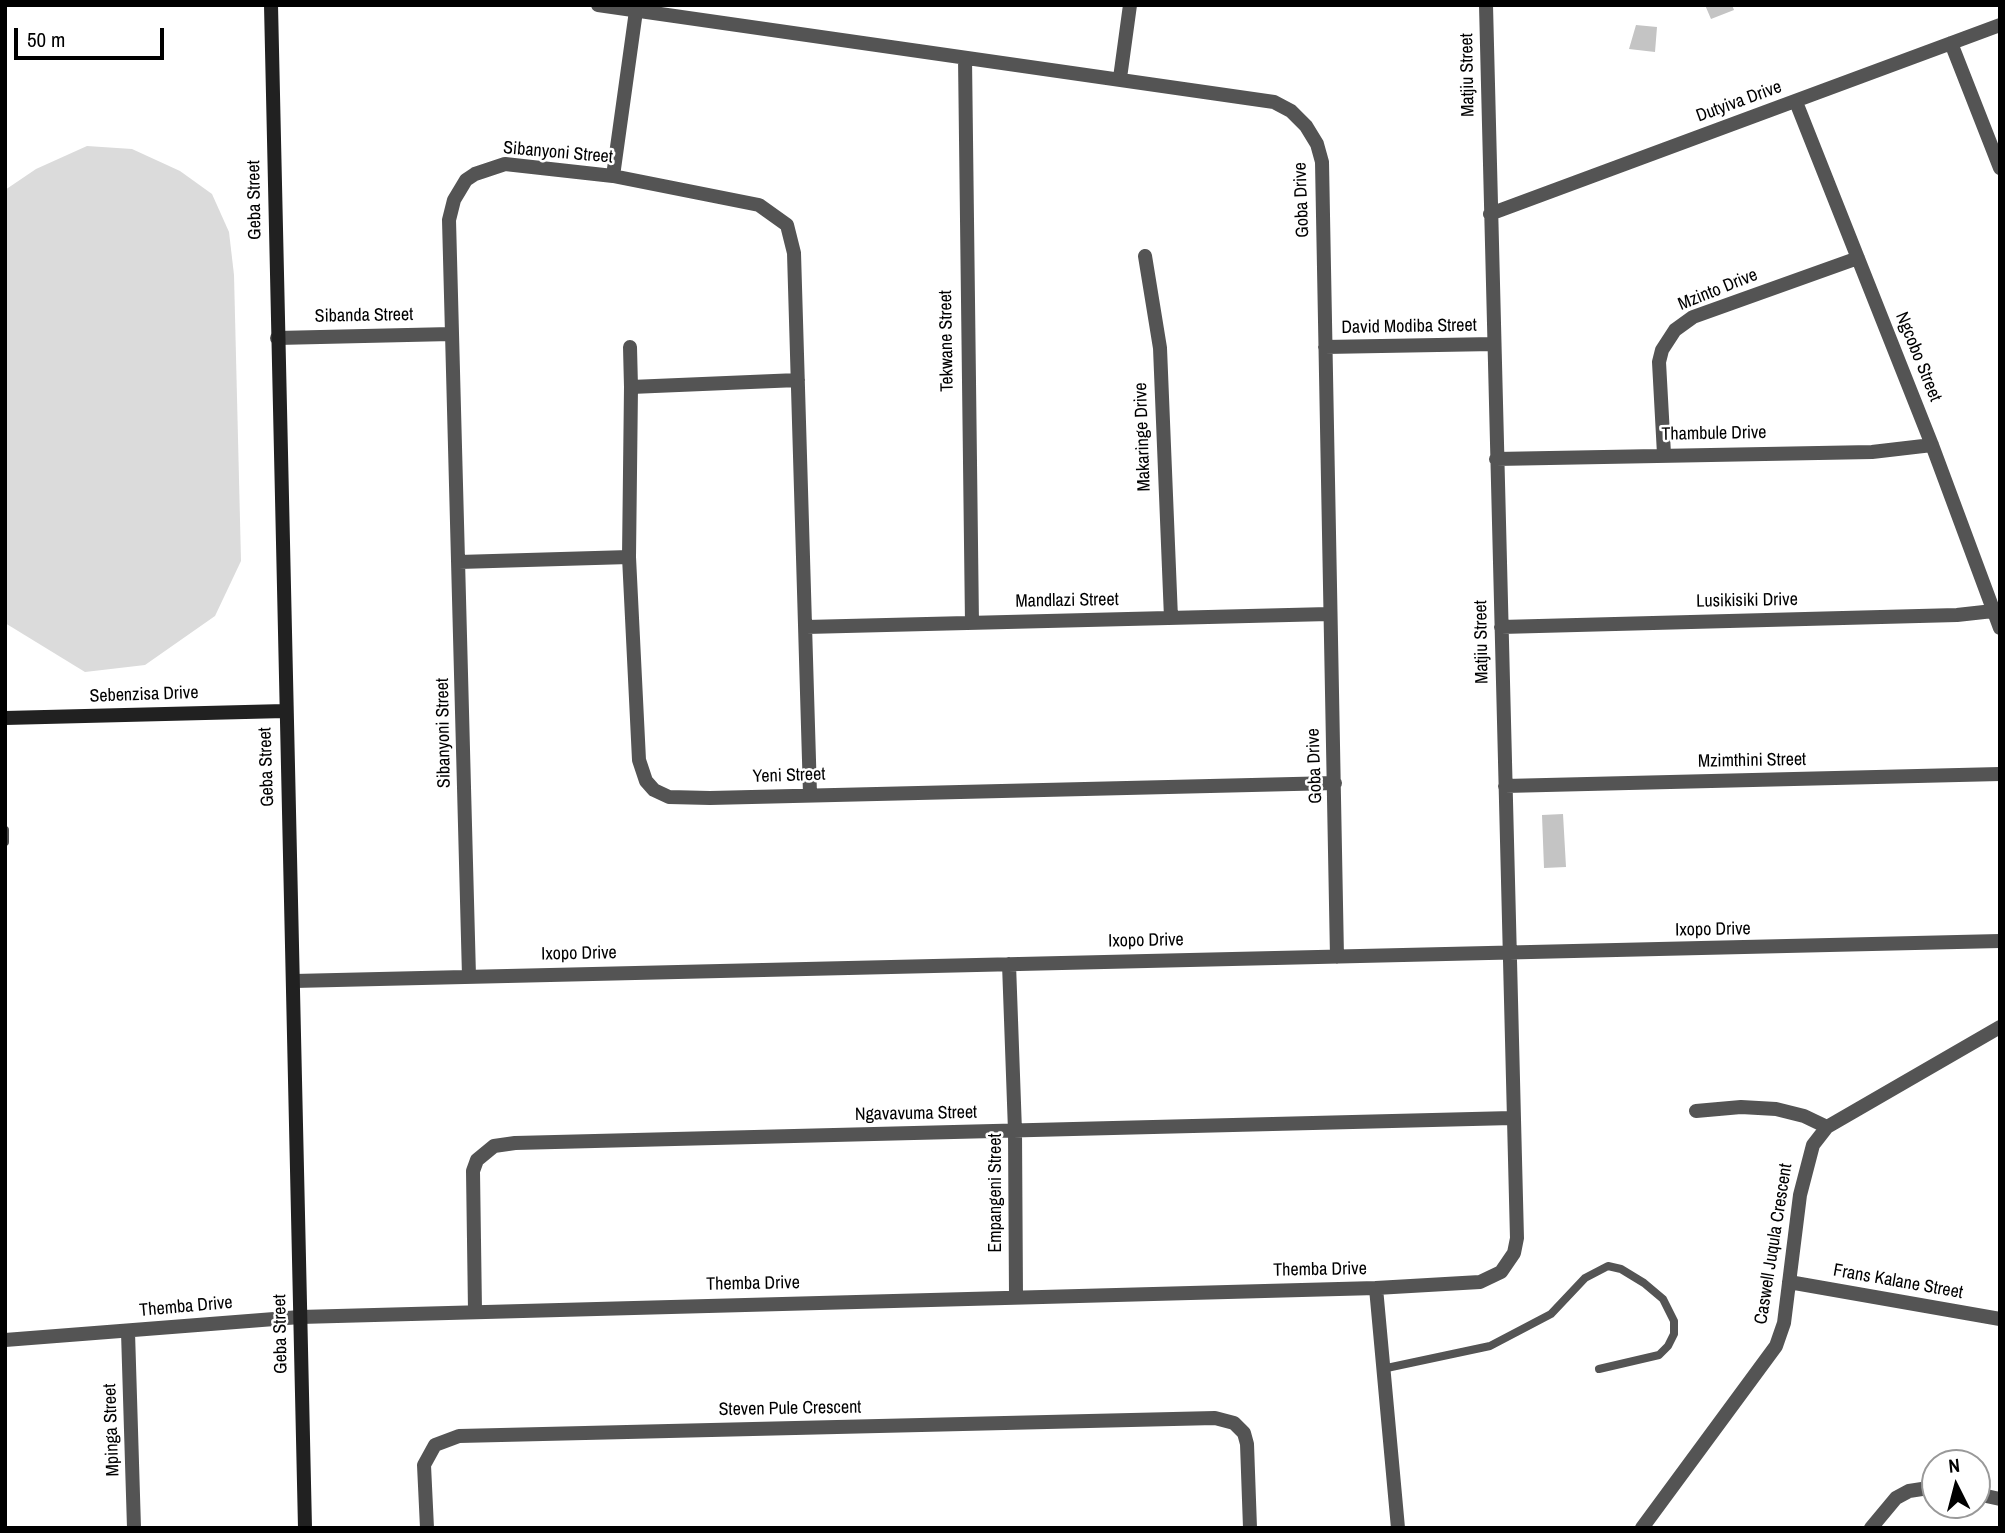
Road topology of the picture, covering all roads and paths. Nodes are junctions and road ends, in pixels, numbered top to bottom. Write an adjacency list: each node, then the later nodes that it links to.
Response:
1 (271, 5): 17 (street, Geba Street)
2 (598, 5): 5 (street, Goba Drive)
3 (1129, 5): 9 (street)
4 (1486, 5): 13 (street, Matjiu Street)
5 (636, 11): 8 (street, Goba Drive); 12 (street)
6 (2000, 25): 7 (street, Dutyiva Drive)
7 (1951, 43): 10 (street, Dutyiva Drive); 11 (street)
8 (965, 58): 9 (street, Goba Drive); 31 (street, Tekwane Street)
9 (1120, 78): 20 (street, Goba Drive)
10 (1796, 102): 13 (street, Dutyiva Drive); 15 (street, Ngcobo Street)
11 (2000, 168)
12 (613, 176): 16 (street, Sibanyoni Street); 21 (street, Sibanyoni Street)
13 (1490, 214): 18 (street, Matjiu Street)
14 (1145, 256): 30 (street, Makaringe Drive)
15 (1858, 258): 23 (street, Ngcobo Street); 24 (street, Mzinto Drive)
16 (451, 334): 17 (street, Sibanda Street); 27 (street, Sibanyoni Street)
17 (277, 338): 35 (street, Geba Street)
18 (1494, 344): 20 (street, David Modiba Street); 25 (street, Matjiu Street)
19 (630, 347): 22 (street, Yeni Street)
20 (1325, 347): 29 (street, Goba Drive)
21 (798, 380): 22 (street); 33 (street, Sibanyoni Street)
22 (631, 387): 26 (street, Yeni Street)
23 (1932, 445): 24 (street, Thambule Drive); 28 (street, Ngcobo Street)
24 (1664, 454): 25 (street, Thambule Drive)
25 (1496, 460): 32 (street, Matjiu Street)
26 (629, 557): 27 (street); 40 (street, Yeni Street)
27 (459, 562): 47 (street, Sibanyoni Street)
28 (1993, 611): 32 (street, Lusikisiki Drive); 34 (street, Ngcobo Street)
29 (1329, 614): 30 (street, Mandlazi Street); 38 (street, Goba Drive)
30 (1171, 618): 31 (street, Mandlazi Street)
31 (972, 623): 33 (street, Mandlazi Street)
32 (1501, 626): 39 (street, Matjiu Street)
33 (806, 627): 40 (street, Sibanyoni Street)
34 (2000, 628)
35 (285, 711): 36 (street, Sebenzisa Drive); 48 (street, Geba Street)
36 (5, 718)
37 (2000, 774): 39 (street, Mzimthini Street)
38 (1335, 783): 40 (street, Yeni Street); 45 (street, Goba Drive)
39 (1505, 786): 44 (street, Matjiu Street)
40 (810, 794)
41 (5, 830): 42 (lane)
42 (5, 842)
43 (2000, 941): 44 (street, Ixopo Drive)
44 (1508, 954): 45 (street, Ixopo Drive); 51 (street, Matjiu Street)
45 (1337, 957): 46 (street, Ixopo Drive)
46 (1009, 964): 47 (street, Ixopo Drive); 53 (street, Empangeni Street)
47 (469, 976): 48 (street, Ixopo Drive)
48 (294, 981): 59 (street, Geba Street)
49 (2000, 1027): 52 (street, Caswell Juqula Crescent)
50 (1696, 1111): 52 (street)
51 (1512, 1118): 53 (street, Ngavavuma Street); 54 (street, Matjiu Street)
52 (1827, 1127): 55 (street, Caswell Juqula Crescent)
53 (1015, 1131): 57 (street, Empangeni Street); 58 (street, Ngavavuma Street)
54 (1501, 1272): 56 (street, Themba Drive)
55 (1789, 1282): 60 (street, Frans Kalane Street); 71 (street, Caswell Juqula Crescent)
56 (1376, 1288): 57 (street, Themba Drive); 63 (street)
57 (1016, 1297): 58 (street, Themba Drive)
58 (475, 1311): 59 (street, Themba Drive)
59 (300, 1317): 61 (street, Themba Drive); 67 (street, Geba Street)
60 (2000, 1319)
61 (128, 1332): 62 (street, Themba Drive); 66 (street, Mpinga Street)
62 (5, 1340)
63 (1382, 1369): 64 (lane); 70 (street)
64 (1599, 1369)
65 (1921, 1490): 72 (street)
66 (134, 1528)
67 (305, 1528)
68 (427, 1528): 69 (street, Steven Pule Crescent)
69 (1250, 1528)
70 (1398, 1528)
71 (1642, 1528)
72 (1871, 1528)

